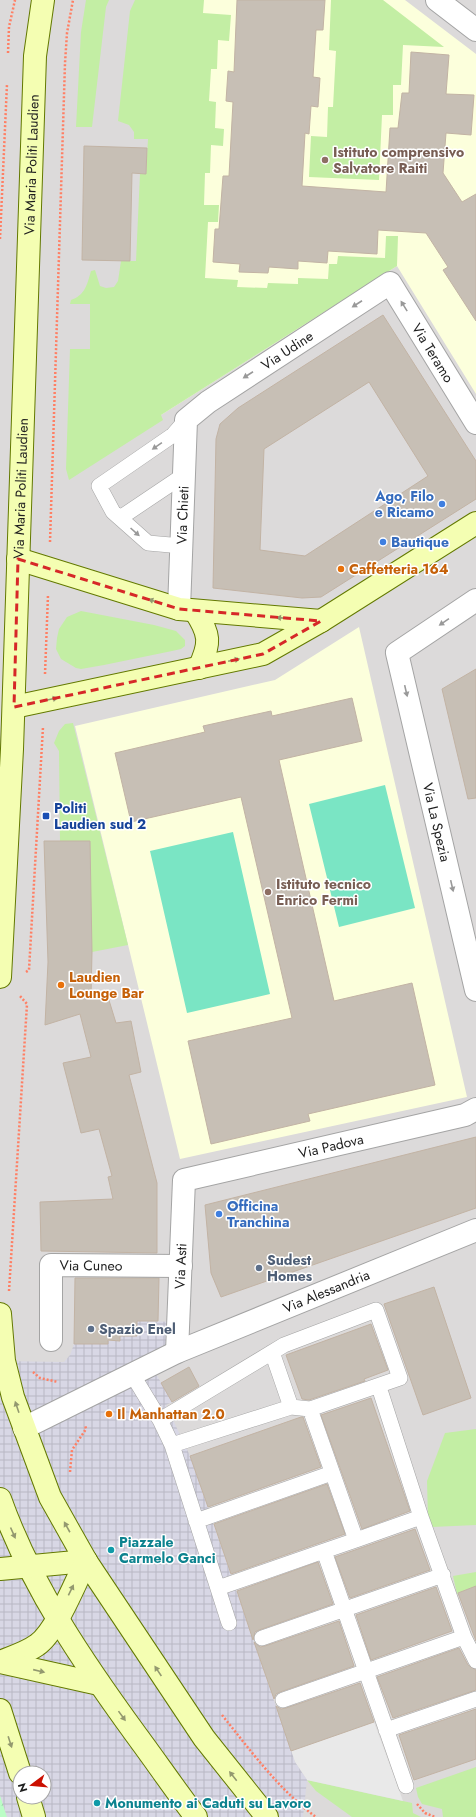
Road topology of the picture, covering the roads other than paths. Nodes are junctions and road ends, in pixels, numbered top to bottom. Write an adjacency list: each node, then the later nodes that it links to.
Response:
1 (42, 0): 11 (street, Via Maria Politi Laudien)
2 (437, 0): 3 (street)
3 (476, 30)
4 (390, 283): 5 (street, Via Udine, one-way to 5); 6 (street, Via Teramo, one-way to 4)
5 (186, 420): 7 (street, Via Chieti); 8 (lane, one-way to 8)
6 (476, 423)
7 (184, 475): 8 (lane); 10 (street, Via Chieti)
8 (120, 518): 10 (lane, one-way to 10)
9 (476, 523): 14 (street)
10 (182, 546): 13 (street, Via Chieti)
11 (18, 559): 13 (street, one-way to 11); 16 (street, Via Maria Politi Laudien)
12 (476, 600): 18 (street, Via La Spezia, one-way to 18)
13 (187, 610): 14 (street, one-way to 13); 15 (street)
14 (321, 621): 15 (street, one-way to 14)
15 (199, 668): 16 (street, one-way to 15)
16 (14, 707): 17 (street, Via Maria Politi Laudien)
17 (0, 977)
18 (476, 990)
19 (476, 1109): 20 (street, Via Padova)
20 (184, 1180): 22 (street, Via Asti)
21 (476, 1230): 25 (street, Via Alessandria)
22 (181, 1266): 24 (street, Via Cuneo); 25 (street, Via Asti)
23 (5, 1306): 32 (street, one-way to 23)
24 (51, 1340)
25 (177, 1352): 27 (street, Via Alessandria)
26 (272, 1352): 28 (lane); 29 (lane); 31 (lane)
27 (132, 1374): 31 (lane); 32 (street, Via Alessandria)
28 (379, 1386): 30 (lane); 36 (lane)
29 (291, 1407): 30 (lane); 33 (lane)
30 (310, 1409): 34 (lane)
31 (160, 1420): 33 (lane)
32 (24, 1428): 40 (street, one-way to 32)
33 (172, 1445): 37 (lane)
34 (332, 1473): 37 (lane); 38 (lane)
35 (0, 1499): 41 (street, one-way to 41)
36 (420, 1517): 38 (lane); 43 (lane)
37 (196, 1521): 44 (lane)
38 (356, 1540): 39 (lane)
39 (324, 1551): 44 (lane); 45 (lane)
40 (86, 1561): 41 (street); 46 (street, one-way to 40); 61 (street, one-way to 40)
41 (28, 1566): 42 (street); 46 (street)
42 (0, 1569)
43 (443, 1575): 45 (lane); 48 (lane)
44 (218, 1588): 47 (lane)
45 (344, 1610): 49 (lane); 52 (lane)
46 (57, 1619): 51 (street); 53 (street)
47 (229, 1623)
48 (464, 1637): 50 (lane); 52 (lane)
49 (262, 1638)
50 (476, 1661)
51 (0, 1662): 53 (street, one-way to 53)
52 (366, 1671): 55 (lane); 57 (lane)
53 (99, 1684): 63 (street, one-way to 63)
54 (476, 1699): 57 (lane)
55 (283, 1700)
56 (0, 1710): 58 (street, one-way to 58)
57 (386, 1730): 59 (lane)
58 (17, 1765)
59 (406, 1786)
60 (30, 1805): 62 (street)
61 (263, 1815)
62 (34, 1817)
63 (196, 1817)

